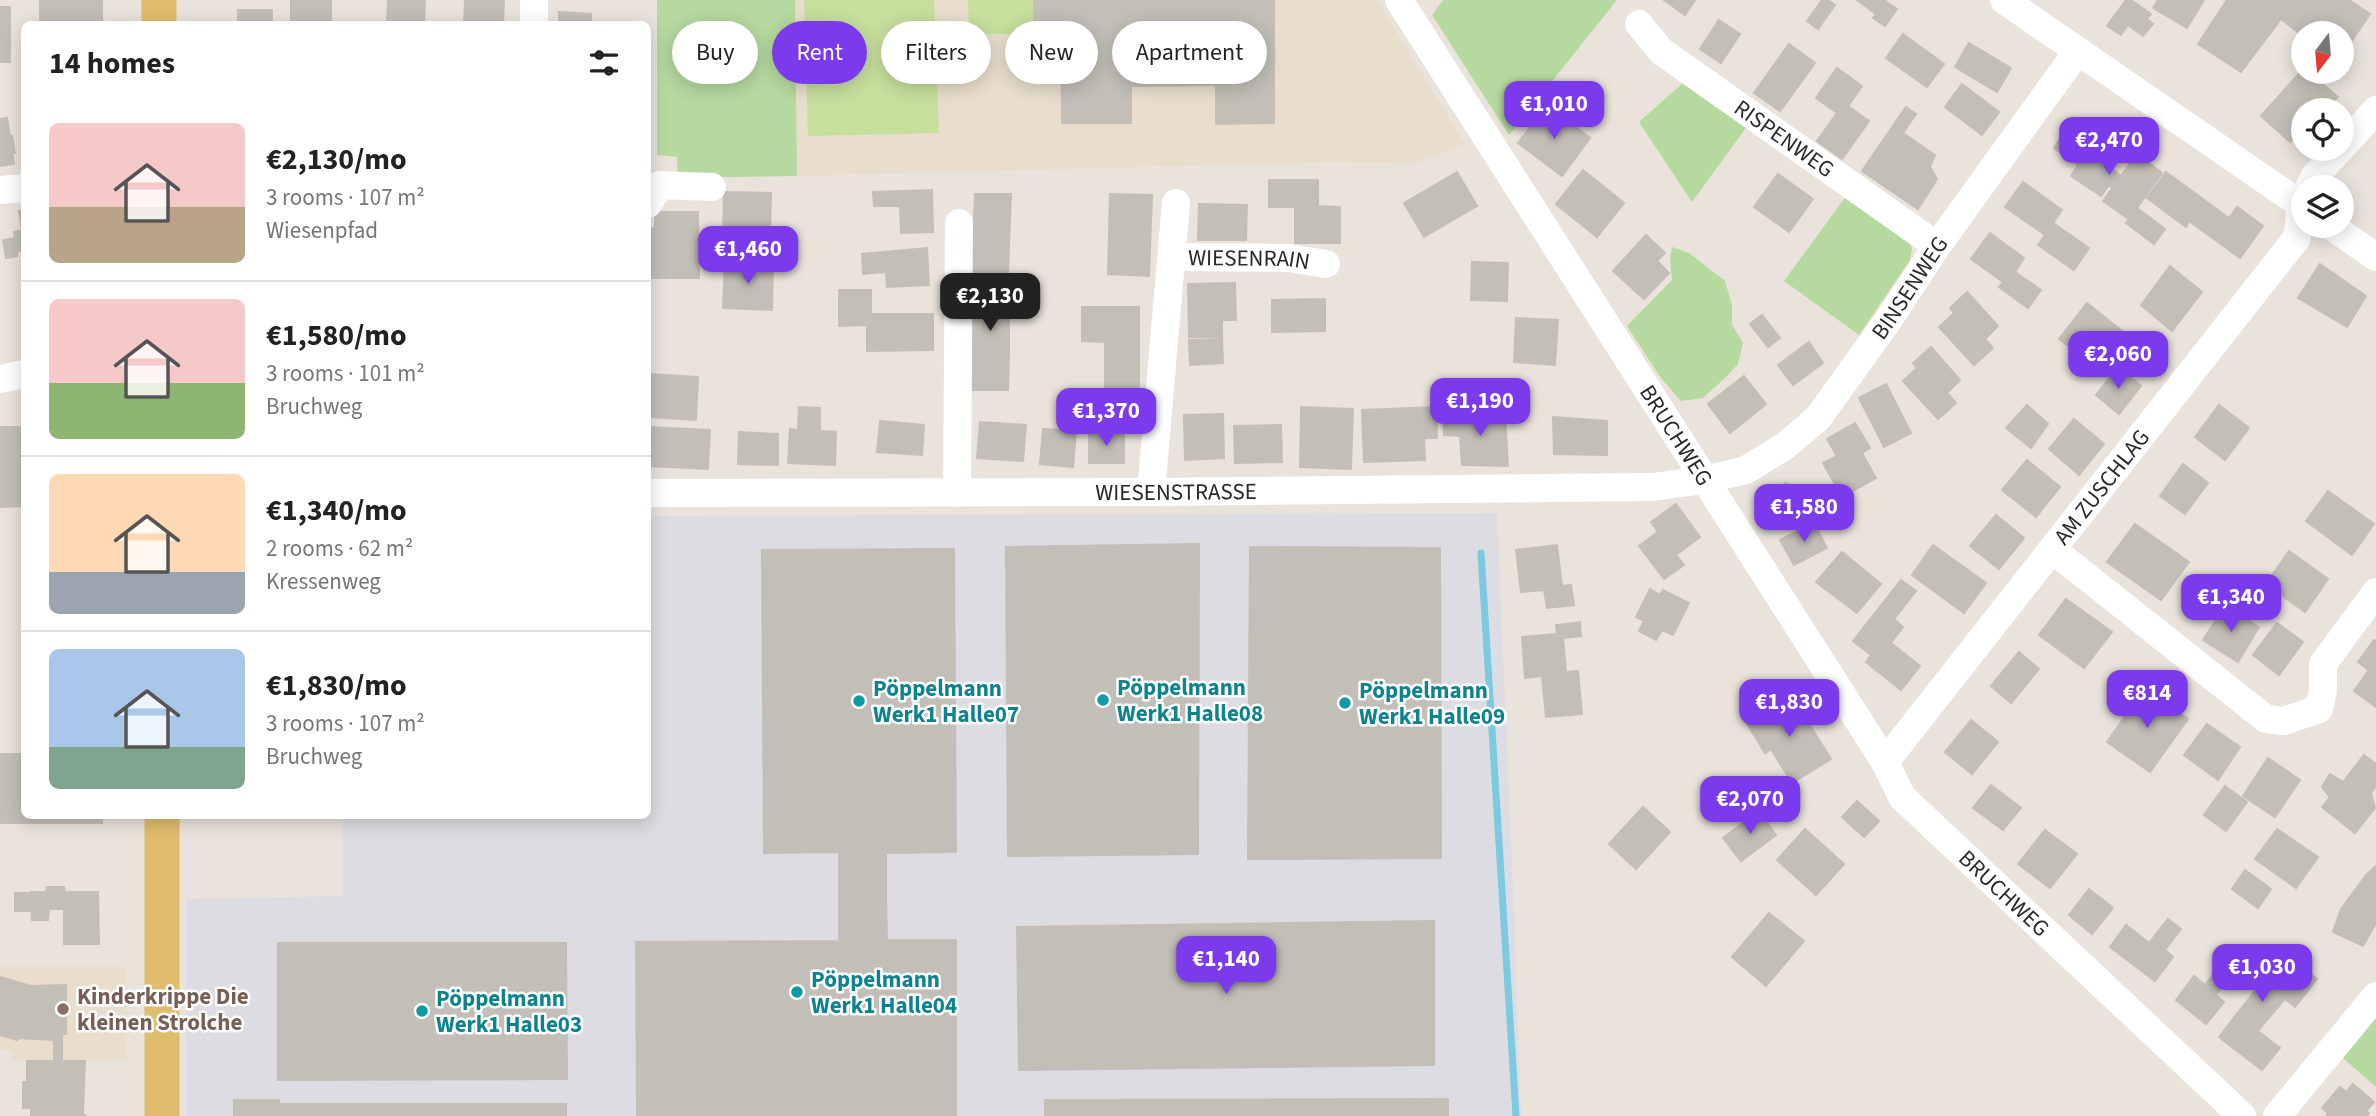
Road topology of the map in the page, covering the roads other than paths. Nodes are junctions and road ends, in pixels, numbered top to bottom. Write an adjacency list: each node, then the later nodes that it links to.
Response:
1 (159, 0): 5 (main road)
2 (534, 0): 6 (street)
3 (1399, 0): 28 (street, BRUCHWEG)
4 (2004, 0): 8 (street)
5 (159, 21)
6 (534, 21)
7 (1639, 24): 22 (street, RISPENWEG)
8 (2077, 52): 16 (street); 22 (street, BINSENWEG)
9 (2376, 110): 10 (street)
10 (2354, 134)
11 (2329, 161): 12 (street)
12 (2316, 175)
13 (712, 187): 17 (street)
14 (21, 188): 15 (street)
15 (0, 190)
16 (2291, 191)
17 (651, 199)
18 (1176, 203): 23 (street, WIESENRAIN)
19 (959, 223): 31 (street)
20 (2296, 238): 32 (street, AM ZUSCHLAG)
21 (2348, 238): 24 (street)
22 (1937, 246): 28 (street, BINSENWEG)
23 (1172, 257): 25 (street, WIESENRAIN); 29 (street, WIESENRAIN)
24 (2376, 257)
25 (1326, 264)
26 (21, 375): 27 (street)
27 (0, 379)
28 (1704, 480): 29 (street, WIESENSTRASSE); 34 (street, BRUCHWEG)
29 (1152, 492): 31 (street, WIESENSTRASSE)
30 (651, 493): 31 (street, WIESENSTRASSE)
31 (957, 493)
32 (2053, 550): 33 (street); 34 (street, AM ZUSCHLAG)
33 (2376, 592)
34 (1885, 762): 38 (street, BRUCHWEG)
35 (162, 819): 37 (main road)
36 (2376, 996): 39 (street)
37 (162, 1116)
38 (2242, 1116)
39 (2277, 1116)

